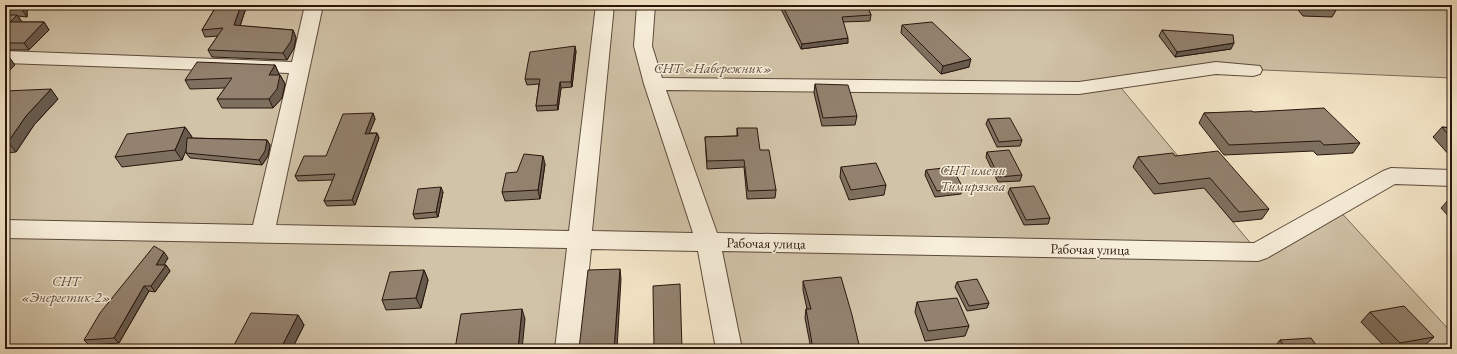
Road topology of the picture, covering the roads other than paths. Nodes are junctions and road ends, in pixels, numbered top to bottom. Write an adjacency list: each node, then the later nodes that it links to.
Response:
1 (314, 5): 5 (street)
2 (605, 5): 11 (street)
3 (646, 5): 7 (street)
4 (5, 57): 5 (street)
5 (299, 68): 10 (street)
6 (1253, 70): 7 (street)
7 (654, 84): 12 (street)
8 (1452, 178): 12 (street, Рабочая улица)
9 (5, 229): 10 (street, Рабочая улица)
10 (263, 233): 11 (street, Рабочая улица)
11 (580, 239): 12 (street, Рабочая улица); 13 (street)
12 (708, 242): 14 (street)
13 (568, 349)
14 (730, 349)

